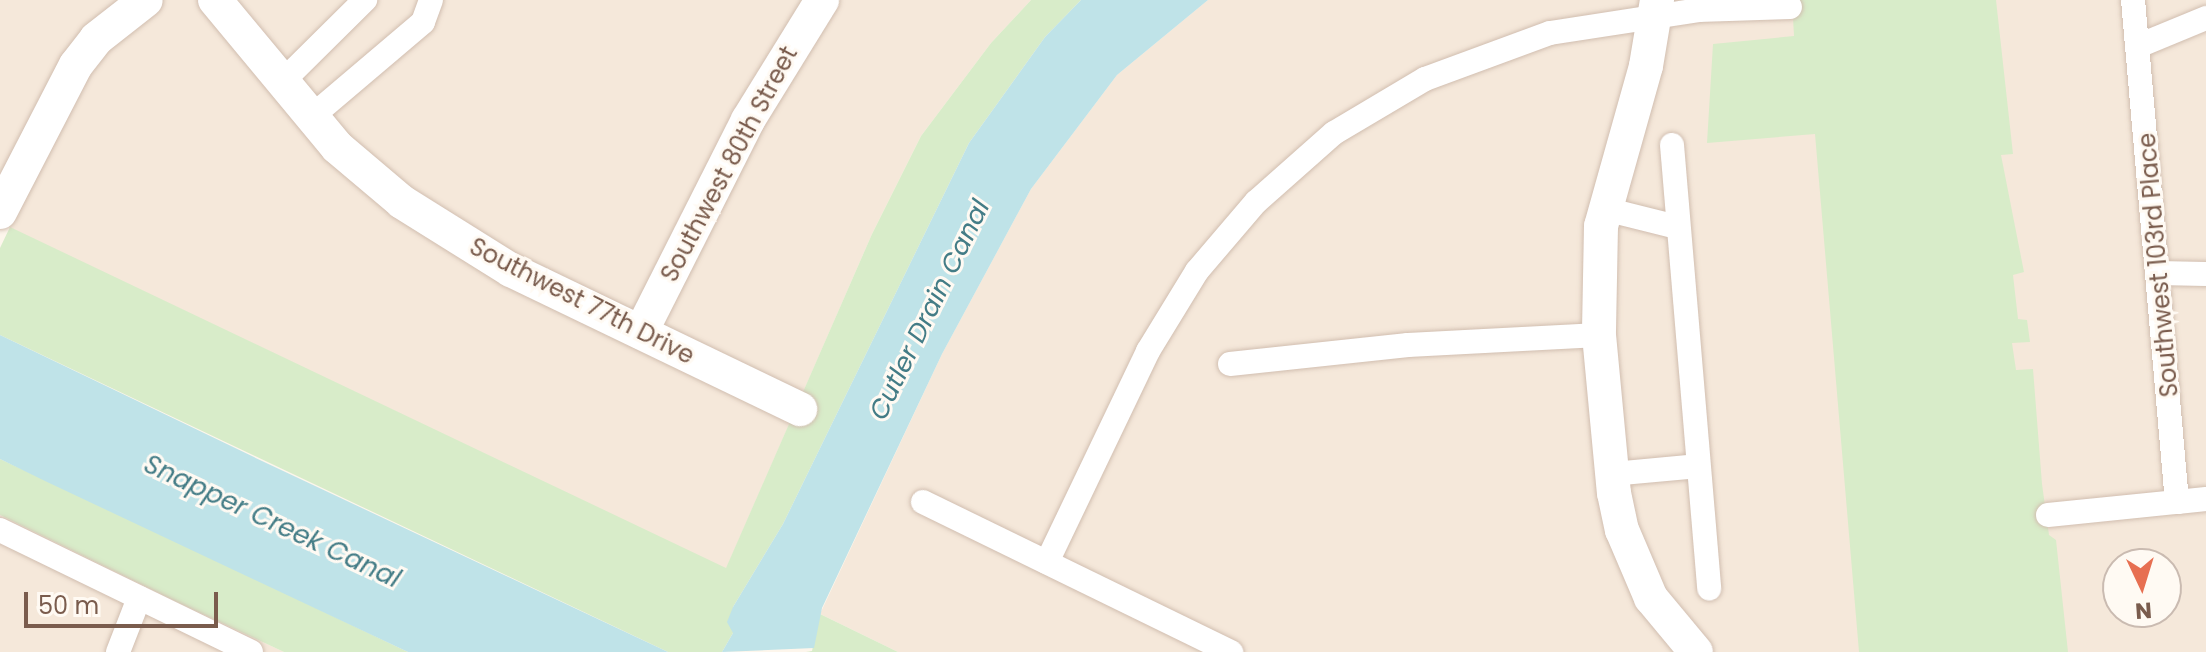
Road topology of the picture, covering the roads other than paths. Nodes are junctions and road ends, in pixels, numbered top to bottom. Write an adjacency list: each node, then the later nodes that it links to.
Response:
1 (146, 0): 15 (street)
2 (215, 0): 11 (street, Southwest 77th Drive)
3 (365, 0): 11 (street)
4 (431, 0): 12 (street)
5 (822, 0): 19 (street, Southwest 80th Street)
6 (2133, 0): 10 (street, Southwest 103rd Place)
7 (1657, 7): 8 (street); 14 (street); 30 (street)
8 (1790, 7)
9 (2206, 18): 10 (street)
10 (2138, 46): 17 (street, Southwest 103rd Place)
11 (280, 84): 12 (street, Southwest 77th Drive)
12 (310, 118): 19 (street, Southwest 77th Drive)
13 (1672, 145): 16 (street)
14 (1605, 209): 16 (street); 20 (street)
15 (0, 212)
16 (1677, 227): 23 (street)
17 (2158, 273): 18 (street); 27 (street, Southwest 103rd Place)
18 (2206, 274)
19 (641, 332): 22 (street, Southwest 77th Drive)
20 (1599, 335): 21 (street); 24 (street)
21 (1230, 364)
22 (800, 409)
23 (1698, 466): 24 (street); 31 (street)
24 (1612, 474): 36 (street)
25 (2206, 499): 27 (street)
26 (923, 502): 30 (street)
27 (2177, 502): 28 (street)
28 (2048, 515)
29 (0, 530): 32 (street)
30 (1047, 562): 35 (street)
31 (1709, 588)
32 (139, 598): 33 (street); 34 (street)
33 (118, 652)
34 (251, 652)
35 (1231, 652)
36 (1696, 652)

